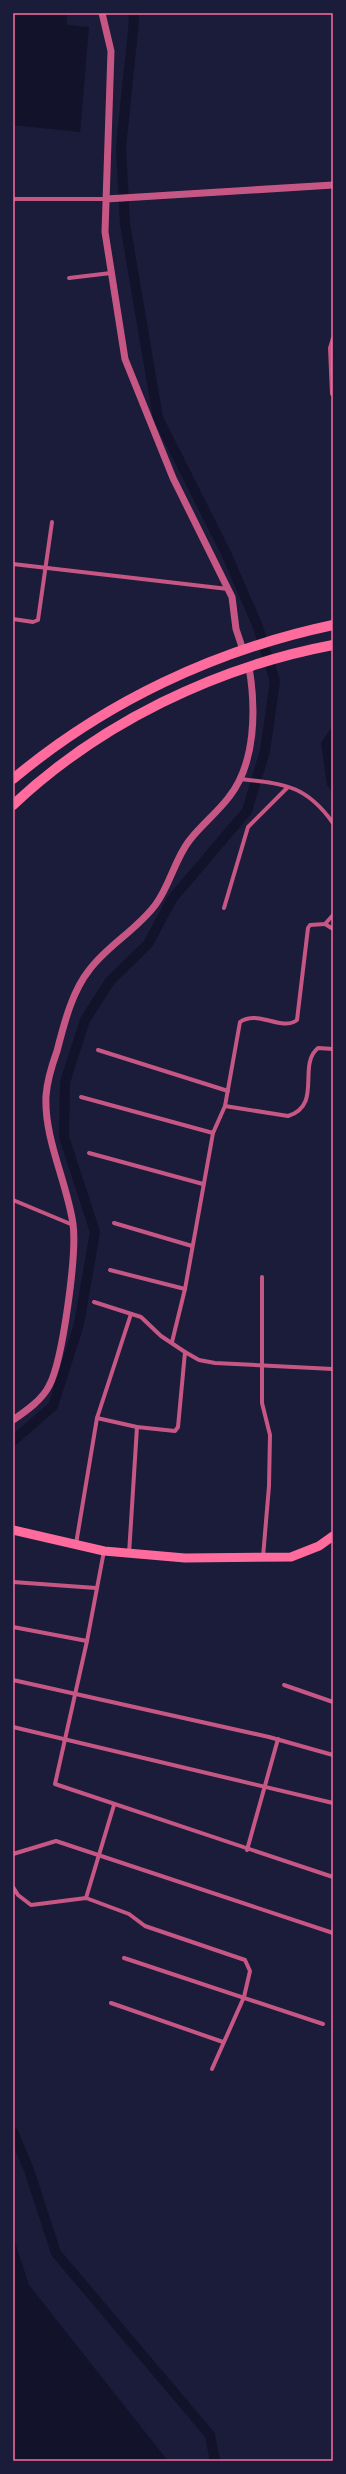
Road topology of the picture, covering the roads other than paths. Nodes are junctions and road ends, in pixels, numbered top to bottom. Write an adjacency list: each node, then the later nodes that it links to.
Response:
1 (102, 13): 4 (street)
2 (333, 185): 4 (street)
3 (13, 199): 4 (street)
4 (106, 199): 5 (street)
5 (111, 273): 6 (street); 12 (street)
6 (69, 278)
7 (333, 338): 8 (street)
8 (332, 394)
9 (52, 522): 11 (street)
10 (13, 564): 11 (street)
11 (46, 566): 12 (street); 13 (street)
12 (228, 589): 16 (street)
13 (13, 619)
14 (333, 626): 16 (highway)
15 (333, 644): 17 (highway)
16 (248, 648): 18 (highway)
17 (253, 666): 19 (street); 21 (highway)
18 (13, 779)
19 (240, 779): 20 (street); 37 (street)
20 (287, 788): 22 (street); 23 (street)
21 (13, 805)
22 (333, 823)
23 (224, 908)
24 (333, 915): 25 (street)
25 (325, 924): 26 (street); 29 (street)
26 (333, 929)
27 (333, 1049): 31 (street)
28 (98, 1050): 29 (street)
29 (228, 1091): 31 (street)
30 (81, 1096): 32 (street)
31 (225, 1106): 32 (street)
32 (212, 1133): 34 (street)
33 (89, 1153): 34 (street)
34 (203, 1184): 38 (street)
35 (13, 1200): 37 (street)
36 (114, 1223): 38 (street)
37 (73, 1225): 49 (street)
38 (192, 1246): 41 (street)
39 (110, 1270): 41 (street)
40 (262, 1277): 46 (street)
41 (185, 1289): 44 (street)
42 (94, 1302): 43 (street)
43 (131, 1314): 44 (street); 48 (street)
44 (172, 1342): 45 (street)
45 (185, 1352): 46 (street); 50 (street)
46 (261, 1367): 47 (street); 56 (street)
47 (333, 1370)
48 (97, 1418): 50 (street); 53 (street)
49 (13, 1420)
50 (137, 1427): 55 (street)
51 (13, 1530): 53 (main road)
52 (333, 1536): 56 (main road)
53 (76, 1545): 54 (main road)
54 (104, 1551): 55 (main road); 58 (street)
55 (129, 1554): 56 (main road)
56 (263, 1557)
57 (13, 1582): 58 (street)
58 (96, 1588): 60 (street)
59 (13, 1627): 60 (street)
60 (87, 1641): 63 (street)
61 (13, 1680): 63 (street)
62 (284, 1685): 64 (street)
63 (76, 1692): 66 (street); 67 (street)
64 (333, 1702)
65 (13, 1726): 67 (street)
66 (278, 1739): 68 (street); 69 (street)
67 (66, 1740): 69 (street); 71 (street)
68 (333, 1756)
69 (265, 1788): 70 (street); 72 (street)
70 (333, 1802)
71 (114, 1805): 72 (street); 74 (street)
72 (247, 1850): 75 (street)
73 (13, 1854): 74 (street)
74 (98, 1854): 77 (street); 78 (street)
75 (333, 1877)
76 (13, 1887): 77 (street)
77 (86, 1898): 80 (street)
78 (333, 1933)
79 (124, 1958): 80 (street)
80 (244, 1997): 82 (street); 83 (street)
81 (111, 2003): 83 (street)
82 (323, 2024)
83 (223, 2042): 84 (street)
84 (212, 2069)

